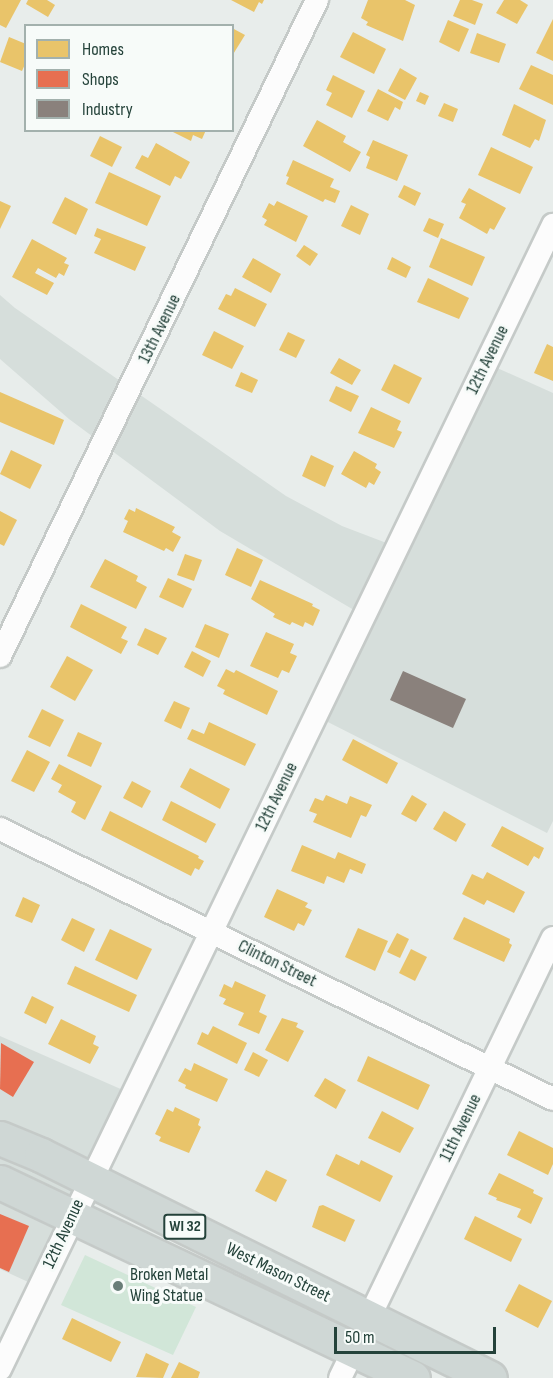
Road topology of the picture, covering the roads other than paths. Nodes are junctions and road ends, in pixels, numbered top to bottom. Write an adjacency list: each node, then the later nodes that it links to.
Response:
1 (317, 0): 3 (street, 13th Avenue)
2 (553, 225): 5 (street, 12th Avenue)
3 (0, 656)
4 (0, 829): 5 (street, Clinton Street)
5 (212, 932): 7 (street, Clinton Street); 10 (street, 12th Avenue)
6 (553, 938): 7 (street, 11th Avenue)
7 (490, 1068): 8 (street, Clinton Street); 13 (street, 11th Avenue)
8 (553, 1099)
9 (0, 1138): 10 (main road, West Mason Street / WI 32)
10 (90, 1180): 12 (street, 12th Avenue); 13 (main road, West Mason Street / WI 32)
11 (0, 1182): 12 (main road, West Mason Street / WI 32)
12 (72, 1217): 14 (main road, West Mason Street / WI 32); 15 (street, 12th Avenue)
13 (369, 1318): 17 (main road, West Mason Street / WI 32)
14 (347, 1364): 16 (main road, West Mason Street / WI 32)
15 (0, 1369)
16 (412, 1378)
17 (489, 1378)

